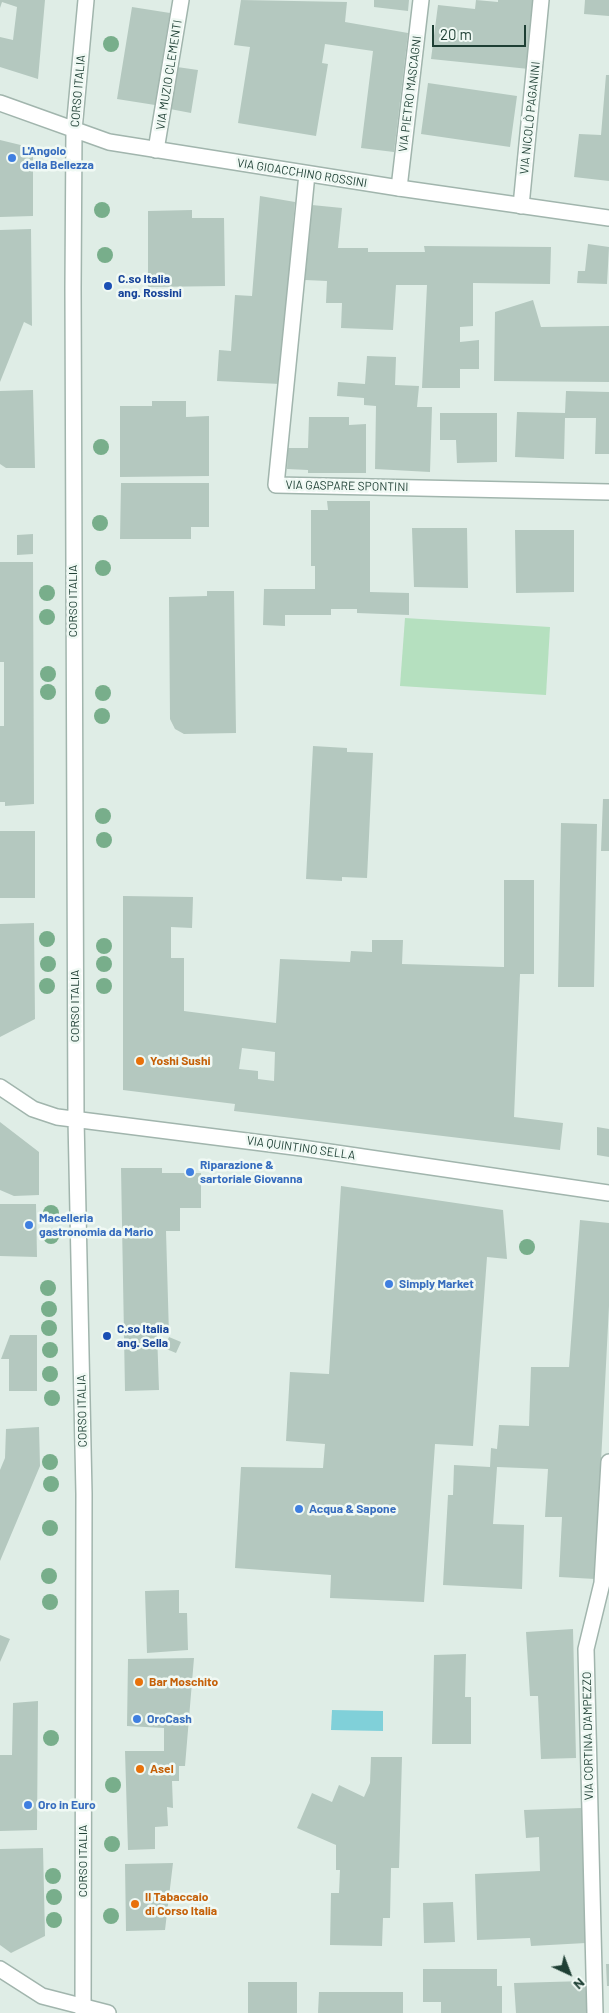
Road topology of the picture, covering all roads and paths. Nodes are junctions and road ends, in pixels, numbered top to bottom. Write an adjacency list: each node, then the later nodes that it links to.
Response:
1 (86, 0): 6 (street, CORSO ITALIA)
2 (181, 0): 7 (street, VIA MUZIO CLEMENTI)
3 (421, 0): 9 (street, VIA PIETRO MASCAGNI)
4 (542, 0): 10 (street, VIA NICOLÒ PAGANINI)
5 (0, 103): 6 (street, VIA GIOACCHINO ROSSINI)
6 (74, 130): 7 (street, VIA GIOACCHINO ROSSINI); 14 (street, CORSO ITALIA)
7 (156, 150): 8 (street, VIA GIOACCHINO ROSSINI)
8 (307, 174): 9 (street, VIA GIOACCHINO ROSSINI); 12 (street, VIA GASPARE SPONTINI)
9 (398, 188): 10 (street, VIA GIOACCHINO ROSSINI)
10 (521, 206): 11 (street, VIA GIOACCHINO ROSSINI)
11 (609, 218)
12 (609, 492)
13 (0, 1087): 14 (street, VIA QUINTINO SELLA)
14 (76, 1119): 15 (street, VIA QUINTINO SELLA); 18 (street, CORSO ITALIA)
15 (609, 1193)
16 (609, 1462): 20 (street, VIA CORTINA D'AMPEZZO)
17 (0, 1969): 18 (street)
18 (83, 2010): 19 (street)
19 (108, 2013)
20 (595, 2013)

